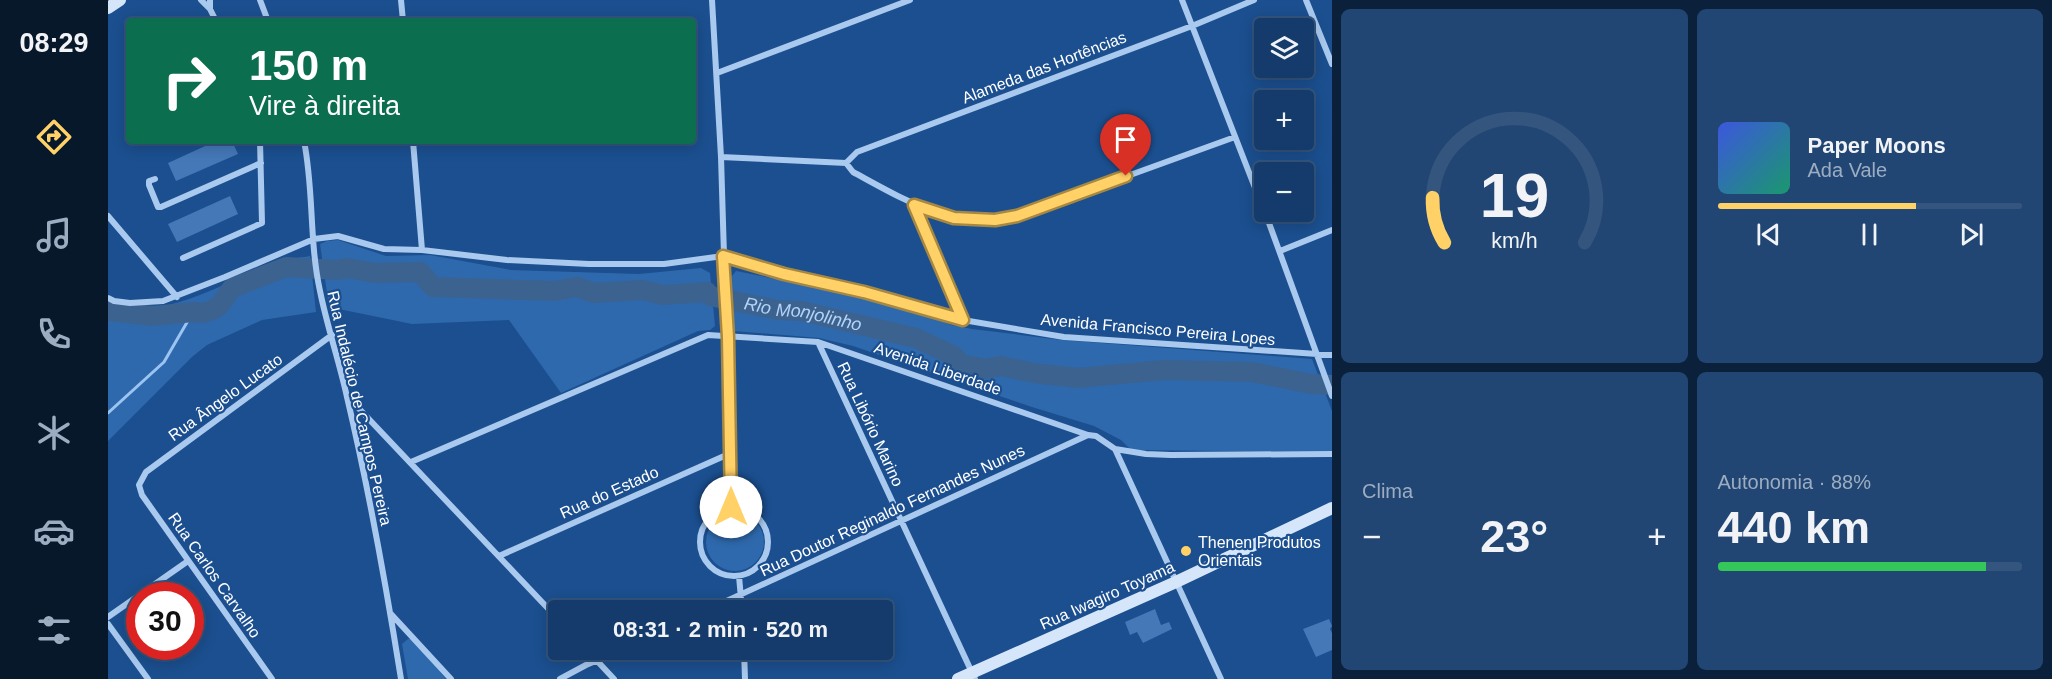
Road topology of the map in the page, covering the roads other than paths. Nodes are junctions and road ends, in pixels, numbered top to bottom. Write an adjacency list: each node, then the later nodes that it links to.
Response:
1 (120, 0): 11 (street)
2 (201, 0): 12 (street)
3 (210, 0): 12 (street)
4 (260, 0): 14 (street)
5 (401, 0): 15 (street)
6 (712, 0): 18 (street)
7 (910, 0): 18 (street)
8 (1182, 0): 16 (street)
9 (1254, 0): 16 (street, Alameda das Hortências)
10 (1306, 0): 17 (street)
11 (108, 8)
12 (210, 9): 13 (street)
13 (214, 18)
14 (267, 18)
15 (403, 18)
16 (1192, 26): 19 (street); 25 (street, Alameda das Hortências)
17 (1332, 64)
18 (717, 73): 23 (street)
19 (1235, 137): 27 (street); 28 (street)
20 (260, 144): 24 (street)
21 (304, 144): 32 (street, Rua Indalécio de Campos Pereira)
22 (413, 144): 33 (street)
23 (721, 158): 25 (street); 35 (street)
24 (261, 163): 26 (street); 36 (street)
25 (846, 163): 28 (street)
26 (155, 179)
27 (1254, 185)
28 (914, 205): 39 (street)
29 (108, 216): 37 (street)
30 (1268, 222): 34 (street)
31 (1332, 230): 34 (street)
32 (314, 239): 33 (street, Avenida Francisco Pereira Lopes); 37 (street, Avenida Francisco Pereira Lopes); 40 (street, Rua Indalécio de Campos Pereira)
33 (422, 250): 35 (street, Avenida Francisco Pereira Lopes)
34 (1280, 251): 43 (street)
35 (723, 256): 39 (street, Avenida Francisco Pereira Lopes); 41 (street)
36 (183, 258)
37 (177, 297): 38 (street, Avenida Francisco Pereira Lopes)
38 (108, 298)
39 (963, 320): 43 (street, Avenida Francisco Pereira Lopes)
40 (332, 335): 45 (street, Rua Indalécio de Campos Pereira); 52 (street, Rua Ângelo Lucato)
41 (728, 337): 42 (street, Avenida Liberdade); 49 (street); 51 (street, Avenida Liberdade)
42 (818, 342): 47 (street, Avenida Liberdade); 55 (street, Rua Libório Marino)
43 (1316, 355): 44 (street, Avenida Francisco Pereira Lopes); 46 (street)
44 (1332, 355)
45 (347, 396): 51 (street); 64 (street, Rua Indalécio de Campos Pereira)
46 (1332, 396)
47 (1088, 435): 48 (street, Avenida Liberdade); 55 (street, Rua Doutor Reginaldo Fernandes Nunes)
48 (1114, 449): 50 (street, Avenida Liberdade); 59 (street)
49 (731, 453): 53 (street); 56 (street, Rua do Estado)
50 (1332, 454)
51 (411, 462): 56 (street)
52 (139, 485): 57 (street, Rua Carlos Carvalho)
53 (731, 507): 58 (street); 58 (street)
54 (1332, 508): 59 (street, Rua Iwagiro Toyama)
55 (901, 522): 60 (street, Rua Doutor Reginaldo Fernandes Nunes); 69 (street, Rua Libório Marino)
56 (499, 556): 63 (street)
57 (188, 561): 65 (street); 71 (street, Rua Carlos Carvalho)
58 (739, 576): 60 (street)
59 (1176, 582): 69 (street, Rua Iwagiro Toyama); 78 (street)
60 (741, 595): 61 (street, Rua Doutor Reginaldo Fernandes Nunes); 62 (street)
61 (730, 600)
62 (741, 600)
63 (548, 608)
64 (391, 613): 72 (street, Rua Indalécio de Campos Pereira); 73 (street)
65 (108, 617)
66 (108, 624): 70 (street)
67 (597, 660): 74 (street); 75 (street)
68 (744, 660): 76 (street)
69 (973, 676): 77 (street, Rua Iwagiro Toyama)
70 (148, 679)
71 (272, 679)
72 (401, 679)
73 (451, 679)
74 (560, 679)
75 (614, 679)
76 (745, 679)
77 (958, 679)
78 (1221, 679)

